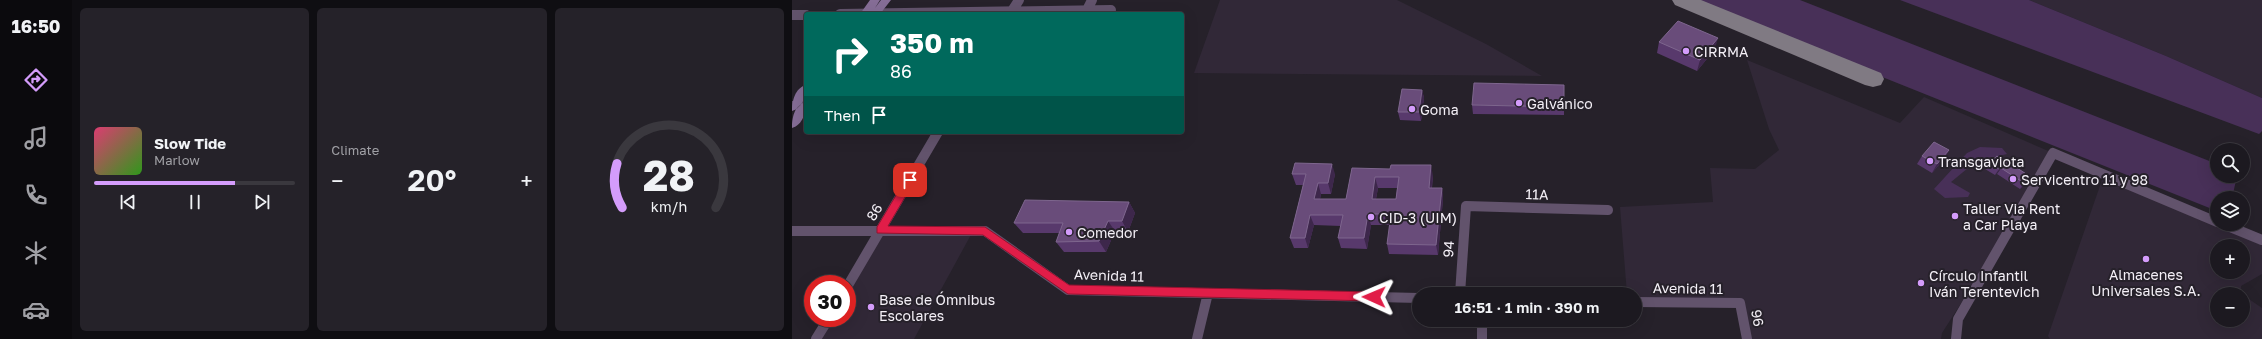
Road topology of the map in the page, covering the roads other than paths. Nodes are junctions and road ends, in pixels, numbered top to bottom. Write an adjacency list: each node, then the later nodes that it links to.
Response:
1 (875, 0): 7 (main road)
2 (886, 0): 8 (main road)
3 (1019, 0): 9 (street)
4 (1092, 0): 5 (street)
5 (1087, 10): 6 (street); 9 (street)
6 (1111, 10)
7 (866, 12)
8 (877, 12)
9 (1011, 12)
10 (792, 15): 11 (street)
11 (804, 15)
12 (804, 91): 13 (main road)
13 (792, 105): 14 (street)
14 (804, 105)
15 (804, 108): 16 (main road)
16 (792, 124)
17 (937, 134): 21 (street, 86)
18 (1466, 206): 19 (street, 11A); 26 (street, 94)
19 (1608, 210)
20 (2210, 219): 37 (street)
21 (881, 230): 22 (street, Avenida 11); 25 (street, 86); 27 (street, Avenida 11)
22 (792, 231)
23 (2240, 231): 24 (street)
24 (2262, 240)
25 (854, 275)
26 (1460, 287)
27 (1208, 293): 28 (street, Avenida 11); 34 (street)
28 (1412, 298)
29 (1642, 302): 30 (street, Avenida 11)
30 (1740, 303): 36 (street, 96)
31 (823, 327): 33 (street)
32 (1482, 327): 35 (street)
33 (816, 339)
34 (1197, 339)
35 (1482, 339)
36 (1747, 339)
37 (1956, 339)

